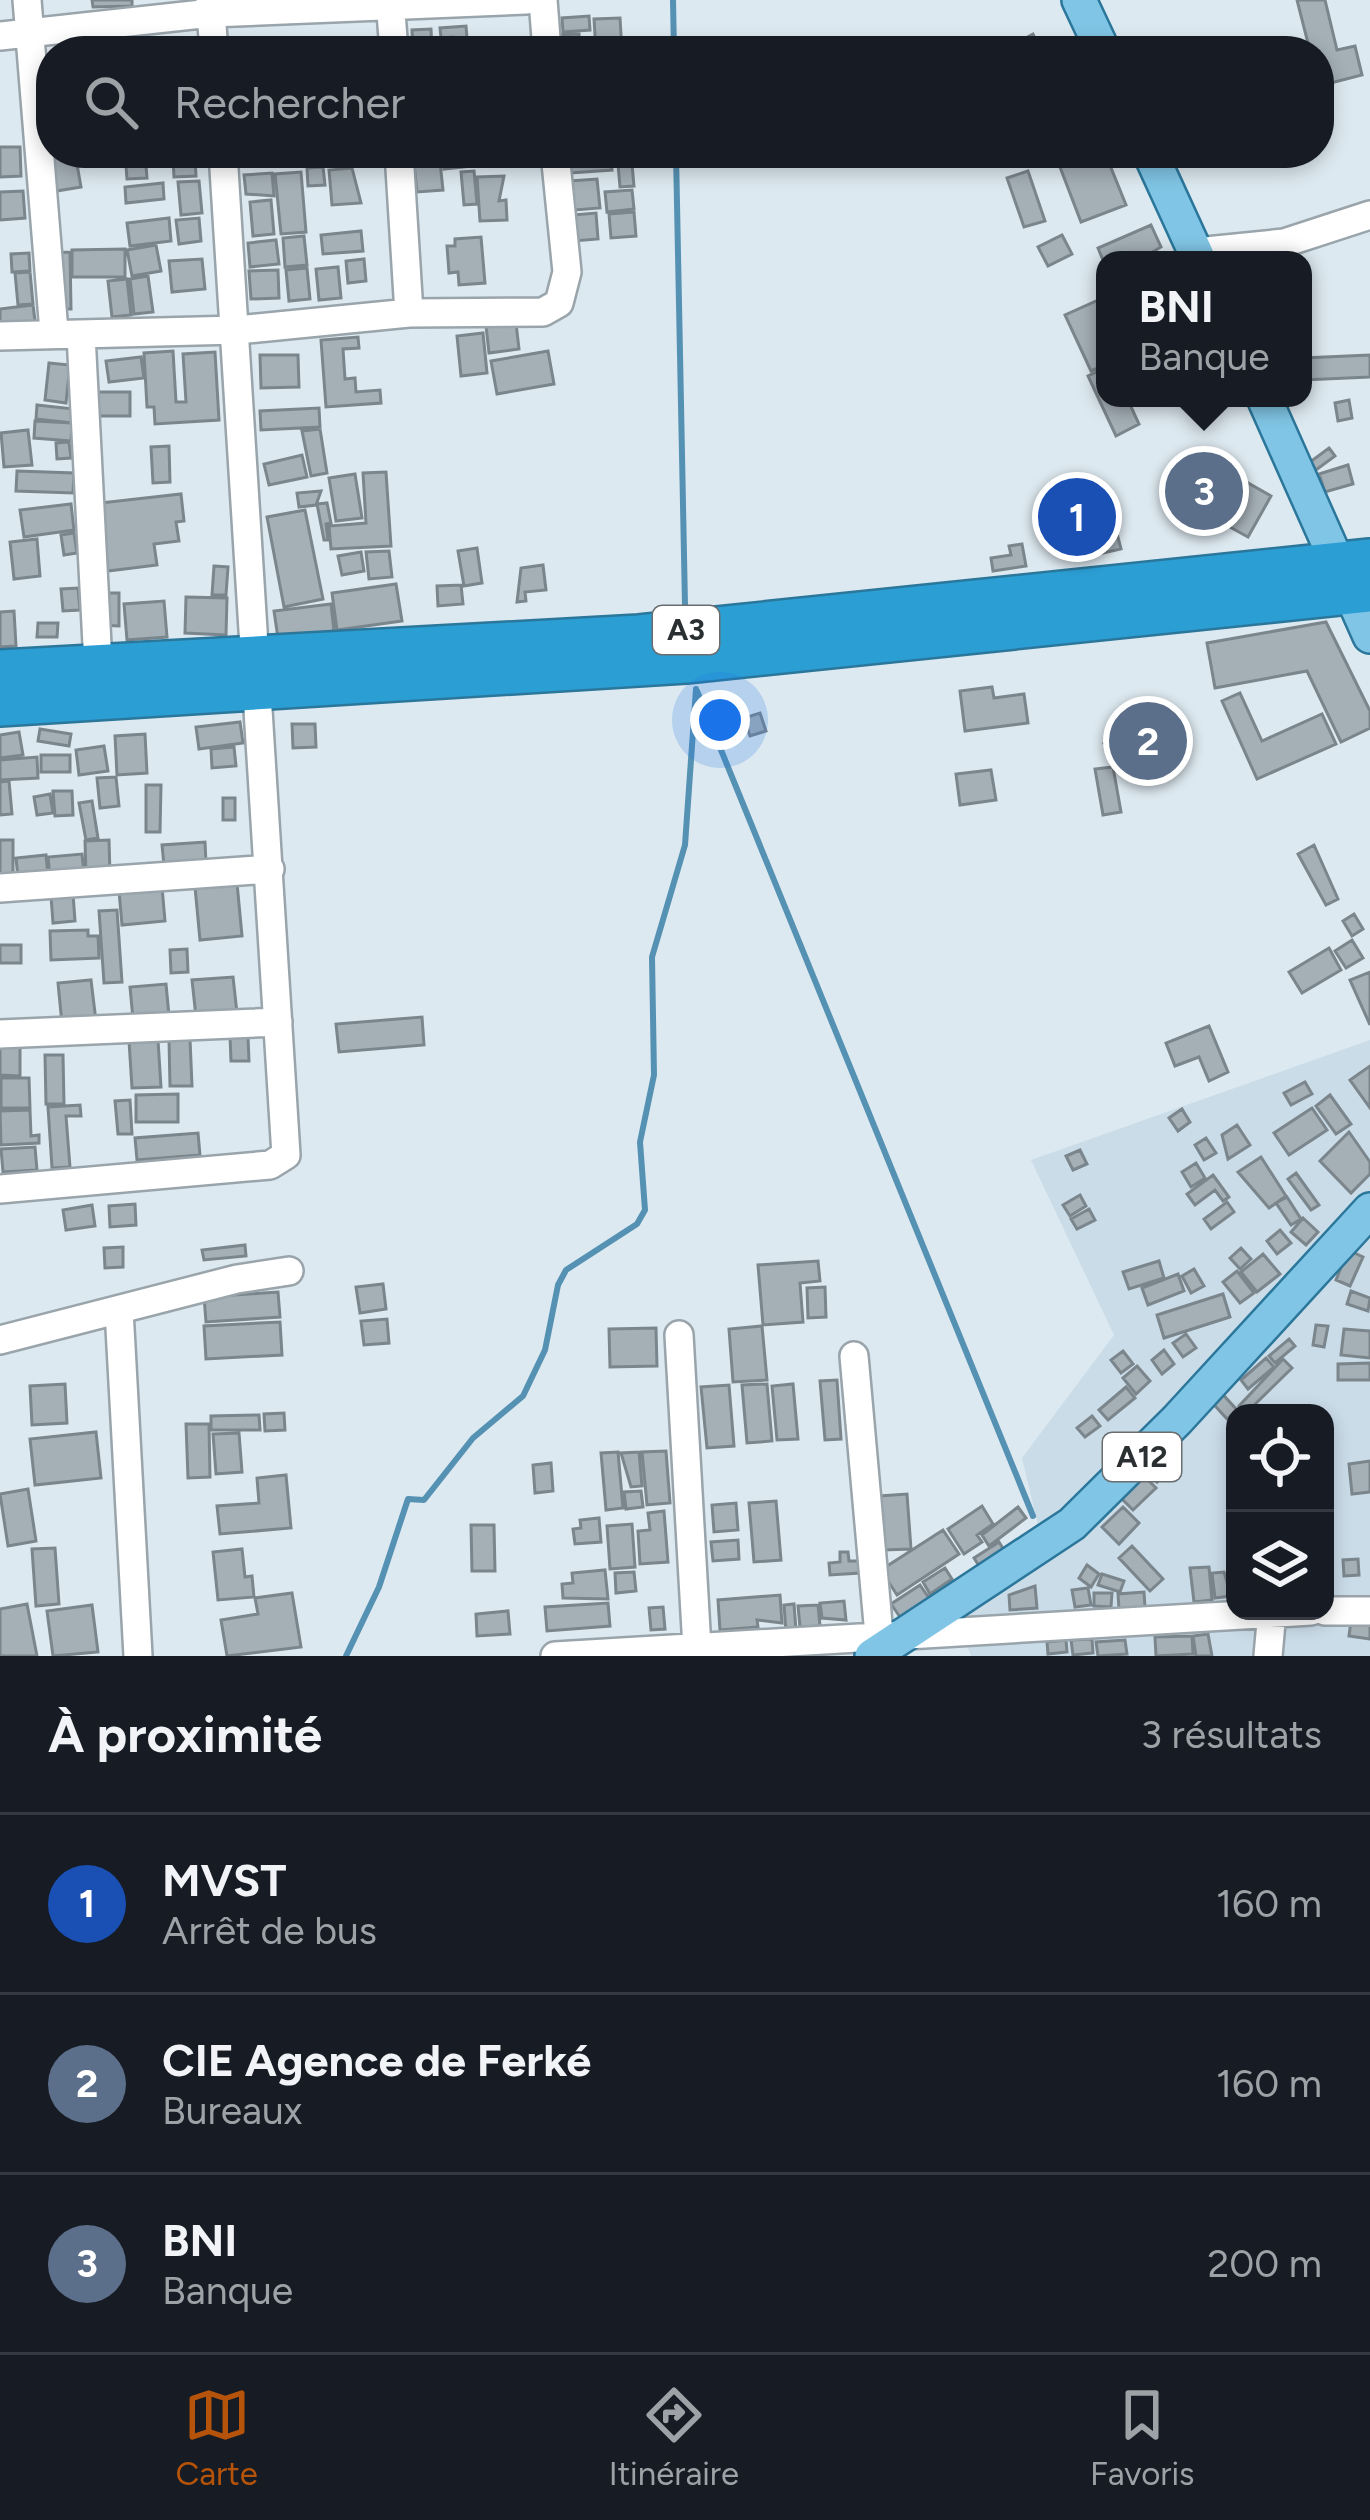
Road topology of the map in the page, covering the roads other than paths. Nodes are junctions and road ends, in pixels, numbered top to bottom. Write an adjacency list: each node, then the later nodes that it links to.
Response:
1 (27, 0): 7 (street)
2 (526, 0): 5 (street)
3 (543, 0): 10 (street)
4 (1079, 0): 11 (main road)
5 (391, 3): 6 (street); 9 (street)
6 (210, 6): 7 (street); 8 (street)
7 (14, 35): 12 (street)
8 (213, 36)
9 (393, 36)
10 (546, 36)
11 (1095, 36)
12 (36, 159)
13 (38, 168): 23 (street)
14 (224, 168): 22 (street)
15 (400, 168): 21 (street)
16 (557, 168): 21 (street)
17 (1157, 168): 19 (main road)
18 (1370, 214): 20 (street)
19 (1196, 251)
20 (1231, 251)
21 (409, 313): 22 (street)
22 (238, 330): 23 (street); 30 (street)
23 (67, 333): 24 (street); 28 (street)
24 (0, 336)
25 (1269, 407): 26 (main road)
26 (1356, 576): 27 (main road); 30 (highway, A3)
27 (1370, 636)
28 (98, 664): 29 (highway, A3); 30 (highway, A3)
29 (0, 670)
30 (254, 674): 31 (highway, A3); 32 (street)
31 (0, 706)
32 (270, 869): 33 (street); 34 (street)
33 (0, 888)
34 (278, 1022): 35 (street); 36 (street)
35 (0, 1034)
36 (0, 1189)
37 (1370, 1210): 47 (main road, A12)
38 (289, 1270): 39 (street)
39 (119, 1310): 41 (street); 49 (street)
40 (680, 1336): 48 (street)
41 (0, 1340)
42 (854, 1356): 47 (street)
43 (1334, 1611): 44 (street)
44 (1370, 1611)
45 (1226, 1615): 47 (street)
46 (1271, 1620): 51 (street)
47 (886, 1642): 48 (street)
48 (697, 1648): 50 (street)
49 (138, 1656)
50 (555, 1656)
51 (1268, 1656)

